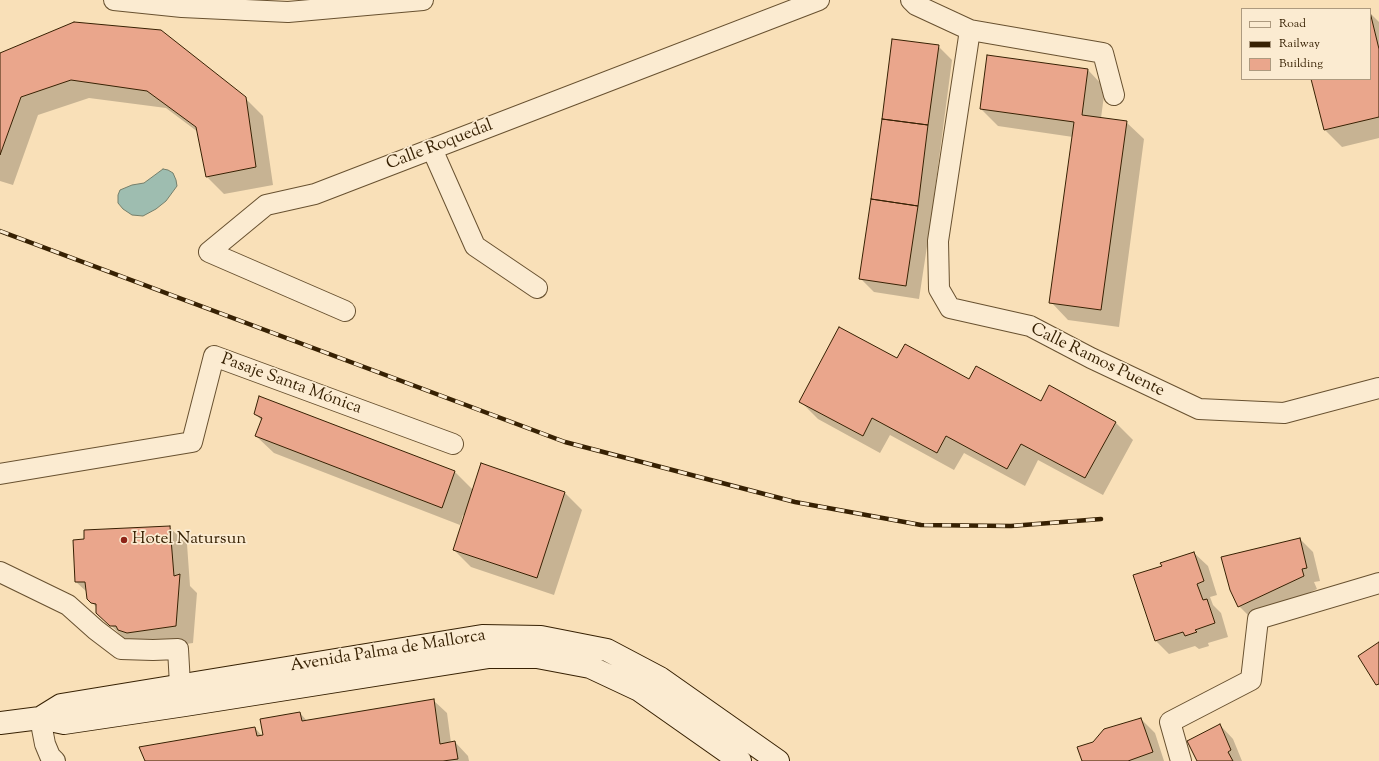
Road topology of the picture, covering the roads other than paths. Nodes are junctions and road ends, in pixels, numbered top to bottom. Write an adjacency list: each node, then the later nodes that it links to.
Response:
1 (114, 0): 5 (street)
2 (423, 0): 6 (street)
3 (819, 0): 9 (street, Calle Roquedal)
4 (911, 0): 7 (street)
5 (182, 3): 6 (street)
6 (288, 6)
7 (970, 30): 8 (street); 12 (street, Calle Ramos Puente)
8 (1114, 95)
9 (432, 149): 10 (street); 11 (street, Calle Roquedal)
10 (537, 288)
11 (345, 311)
12 (1379, 388)
13 (453, 444): 14 (street, Pasaje Santa Mónica)
14 (0, 474)
15 (0, 572): 17 (street)
16 (1379, 584): 23 (street)
17 (183, 695): 18 (main road); 21 (main road, Avenida Palma de Mallorca); 22 (main road, Avenida Palma de Mallorca)
18 (40, 718): 19 (main road); 20 (street)
19 (0, 723)
20 (55, 761)
21 (740, 761)
22 (778, 761)
23 (1181, 761)

